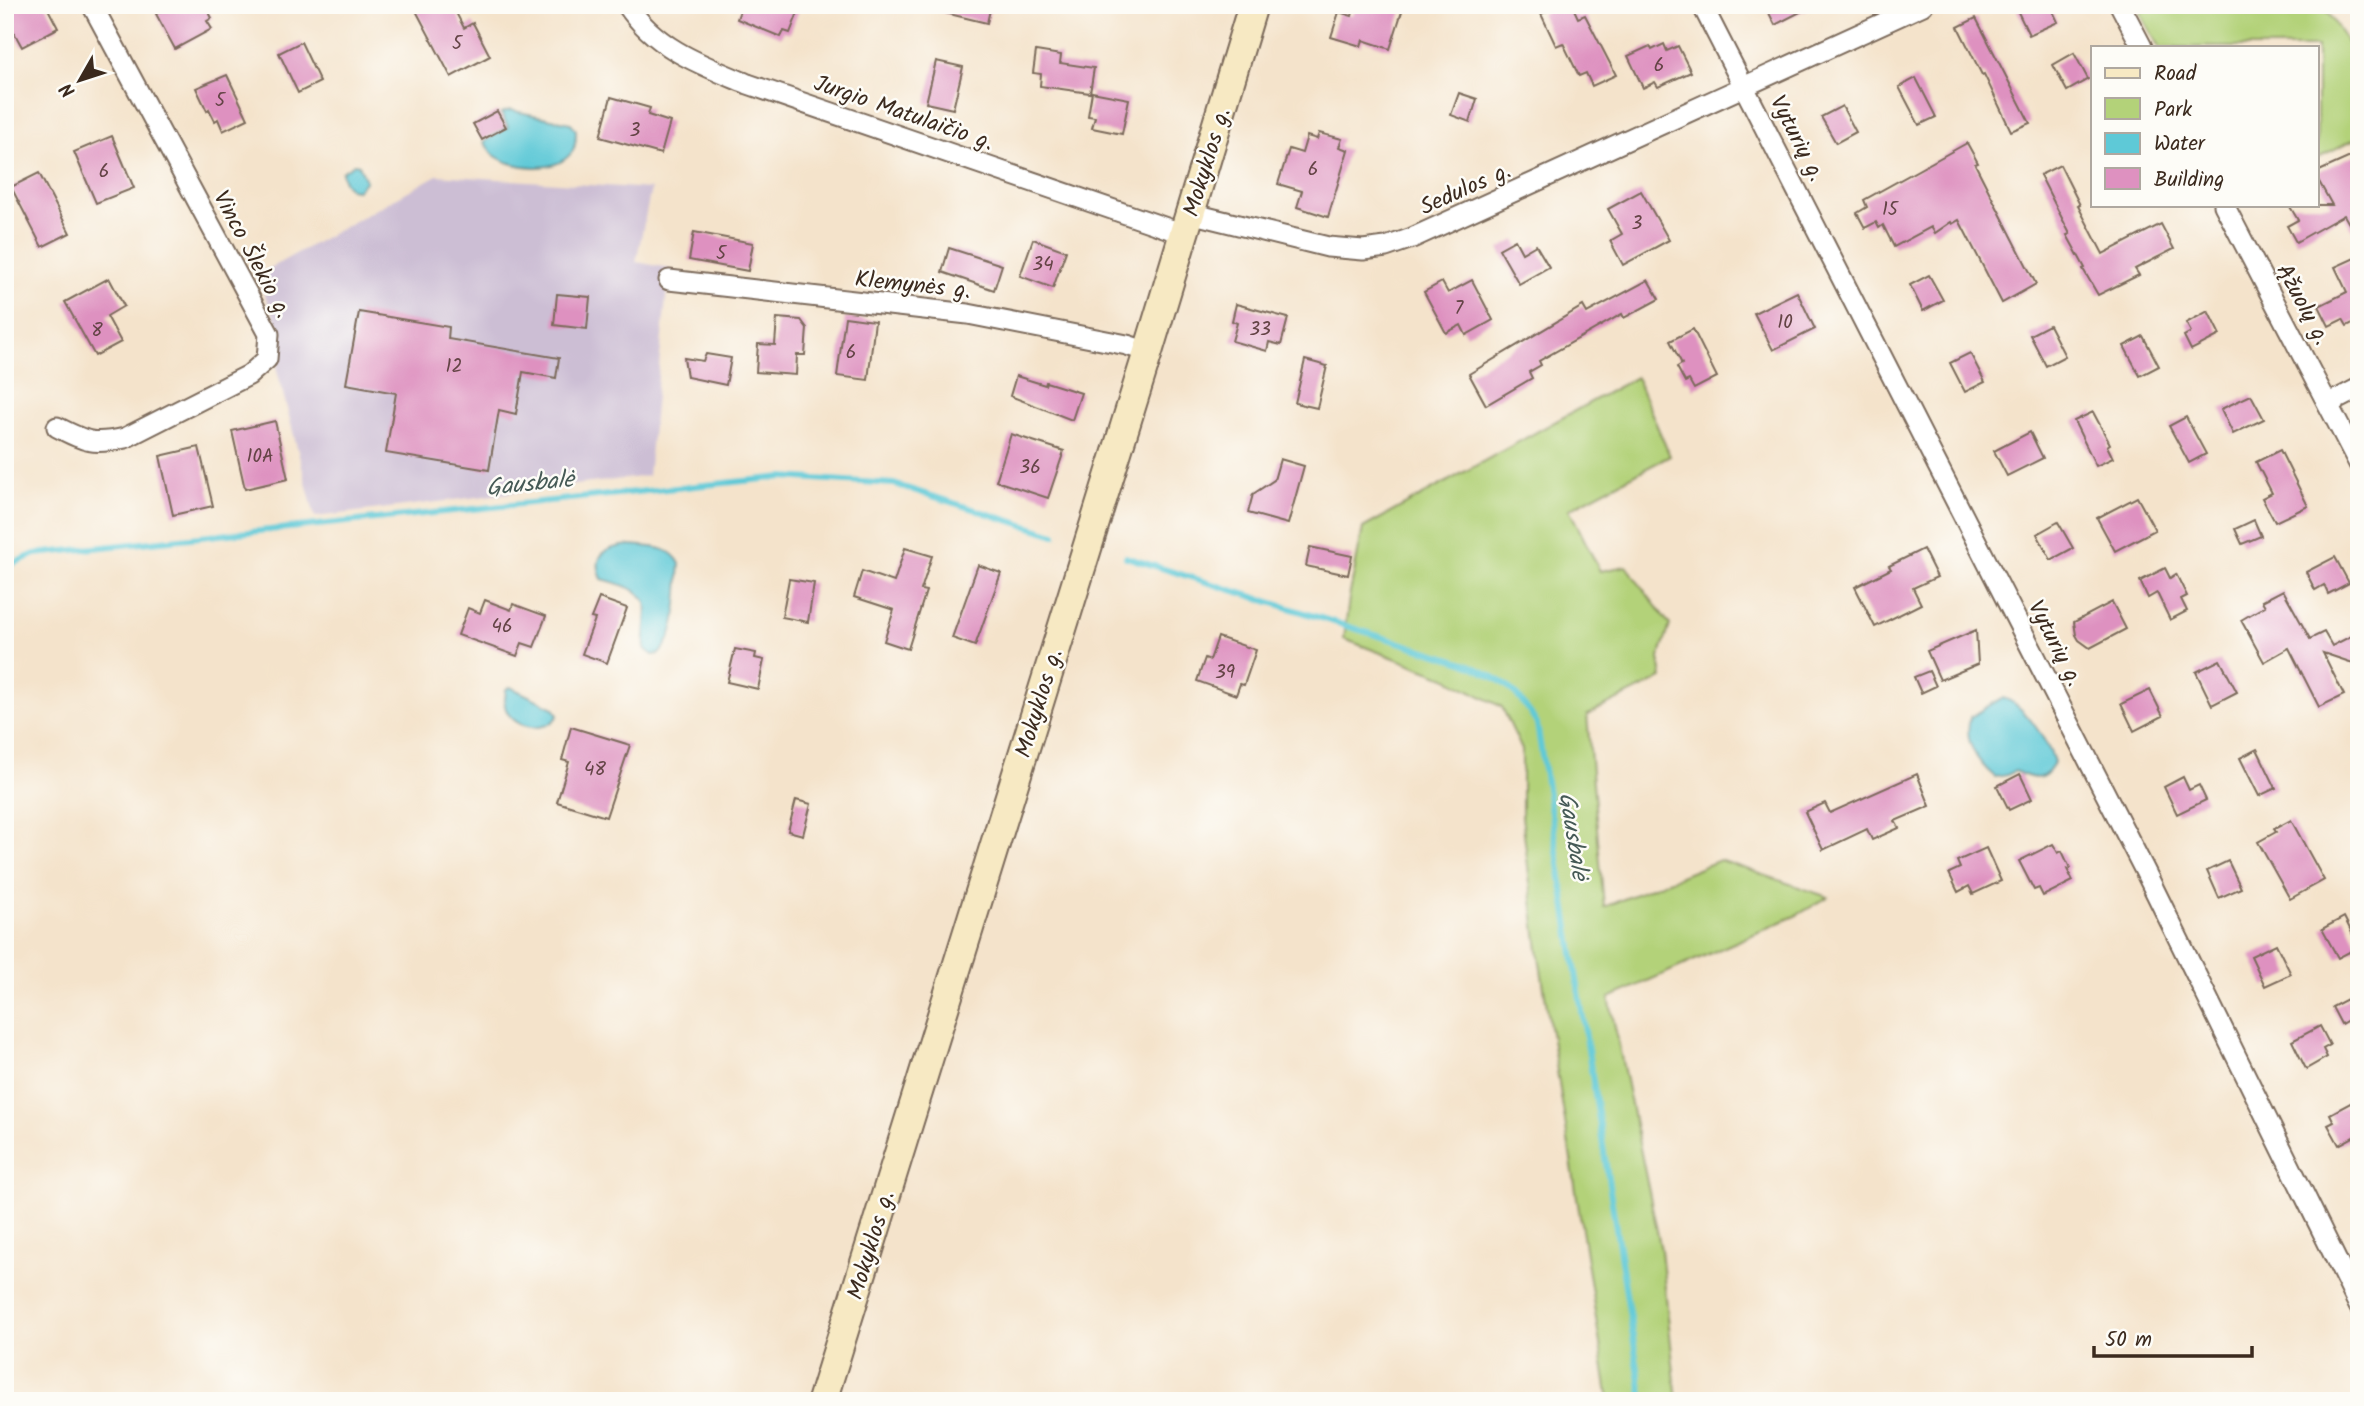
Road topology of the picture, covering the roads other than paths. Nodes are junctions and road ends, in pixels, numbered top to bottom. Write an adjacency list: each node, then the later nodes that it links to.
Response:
1 (92, 5): 15 (street, Vinco Šlekio g.)
2 (627, 5): 10 (street, Jurgio Matulaičio g.)
3 (1253, 5): 10 (main road, Mokyklos g.)
4 (1702, 5): 8 (street, Vyturių g.)
5 (1923, 5): 8 (street, Sedulos g.)
6 (2120, 5): 7 (street)
7 (2141, 46)
8 (1745, 88): 10 (street, Sedulos g.); 17 (street, Vyturių g.)
9 (2225, 206): 14 (street, Ąžuolų g.)
10 (1187, 223): 12 (main road, Mokyklos g.)
11 (669, 279): 12 (street, Klemynės g.)
12 (1148, 352): 18 (main road, Mokyklos g.)
13 (2359, 388): 14 (street)
14 (2328, 404): 16 (street, Ąžuolų g.)
15 (57, 428)
16 (2359, 464)
17 (2359, 1307)
18 (822, 1401)

